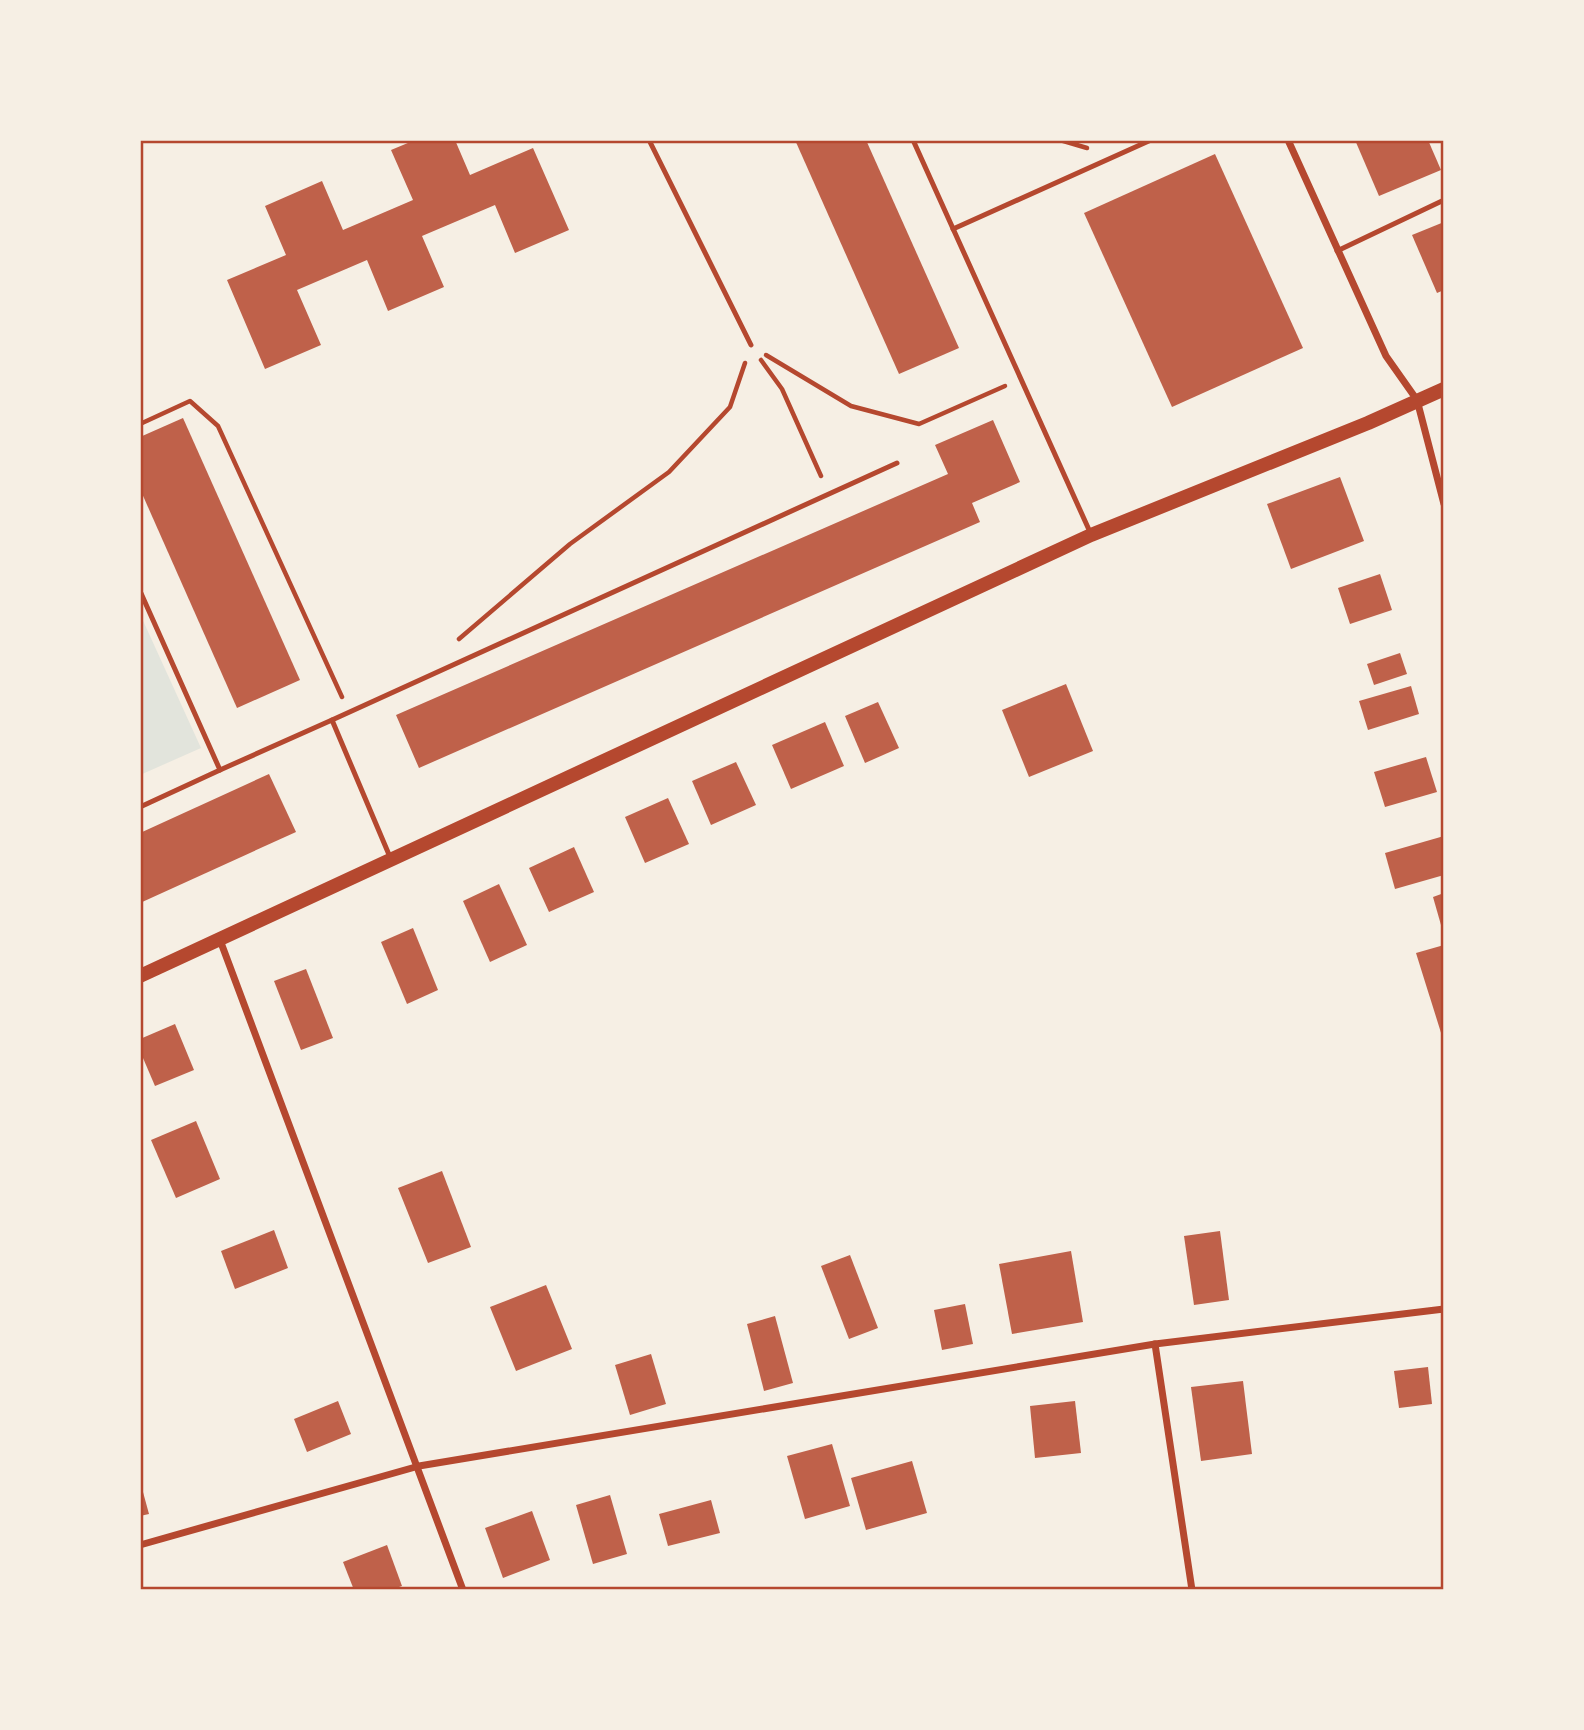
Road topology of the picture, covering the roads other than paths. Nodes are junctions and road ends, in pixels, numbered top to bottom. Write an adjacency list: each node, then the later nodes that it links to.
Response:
1 (649, 140): 8 (lane)
2 (913, 140): 6 (lane)
3 (1151, 140): 6 (lane)
4 (1288, 140): 7 (street)
5 (1444, 200): 7 (lane)
6 (953, 229): 13 (lane)
7 (1337, 251): 10 (street)
8 (751, 345)
9 (1444, 389): 10 (main road)
10 (1417, 400): 12 (street); 13 (main road)
11 (897, 463): 15 (lane)
12 (1444, 504)
13 (1091, 535): 18 (main road)
14 (140, 591): 16 (lane)
15 (332, 720): 16 (lane); 18 (lane)
16 (220, 770): 17 (lane)
17 (140, 807)
18 (391, 860): 19 (main road)
19 (220, 940): 20 (main road); 23 (street)
20 (140, 976)
21 (1444, 1309): 22 (street)
22 (1155, 1344): 23 (street); 26 (street)
23 (419, 1466): 24 (street); 25 (street)
24 (140, 1545)
25 (463, 1590)
26 (1192, 1590)

